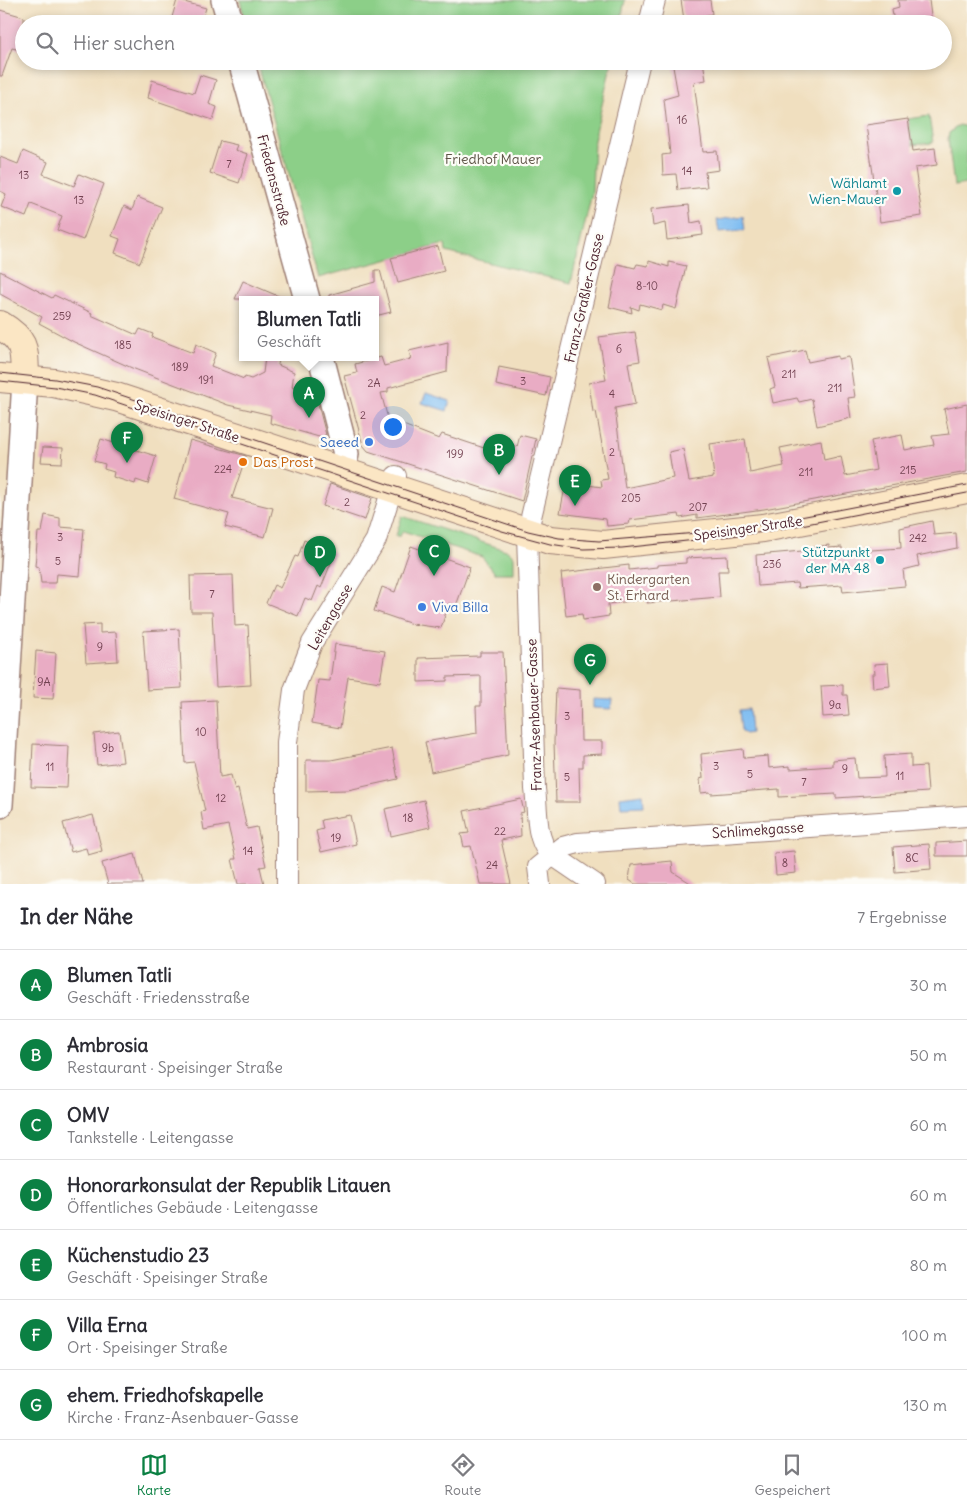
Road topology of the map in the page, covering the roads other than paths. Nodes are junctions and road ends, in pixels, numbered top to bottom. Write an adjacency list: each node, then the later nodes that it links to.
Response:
1 (224, 0): 3 (street)
2 (655, 0): 4 (street)
3 (228, 15)
4 (651, 15)
5 (243, 70): 7 (street, Friedensstraße)
6 (638, 70): 14 (street, Franz-Graßler-Gasse)
7 (305, 296)
8 (7, 329): 10 (main road)
9 (322, 361): 11 (street)
10 (13, 379): 11 (main road, Speisinger Straße); 15 (street)
11 (342, 472): 12 (main road, Speisinger Straße)
12 (387, 482): 14 (main road, Speisinger Straße); 18 (street, Leitengasse)
13 (967, 489): 14 (main road, Speisinger Straße)
14 (527, 534): 17 (street, Franz-Asenbauer-Gasse)
15 (0, 805)
16 (967, 816): 17 (street, Schlimekgasse)
17 (553, 856): 19 (street); 20 (street)
18 (287, 884)
19 (540, 884)
20 (595, 884)

